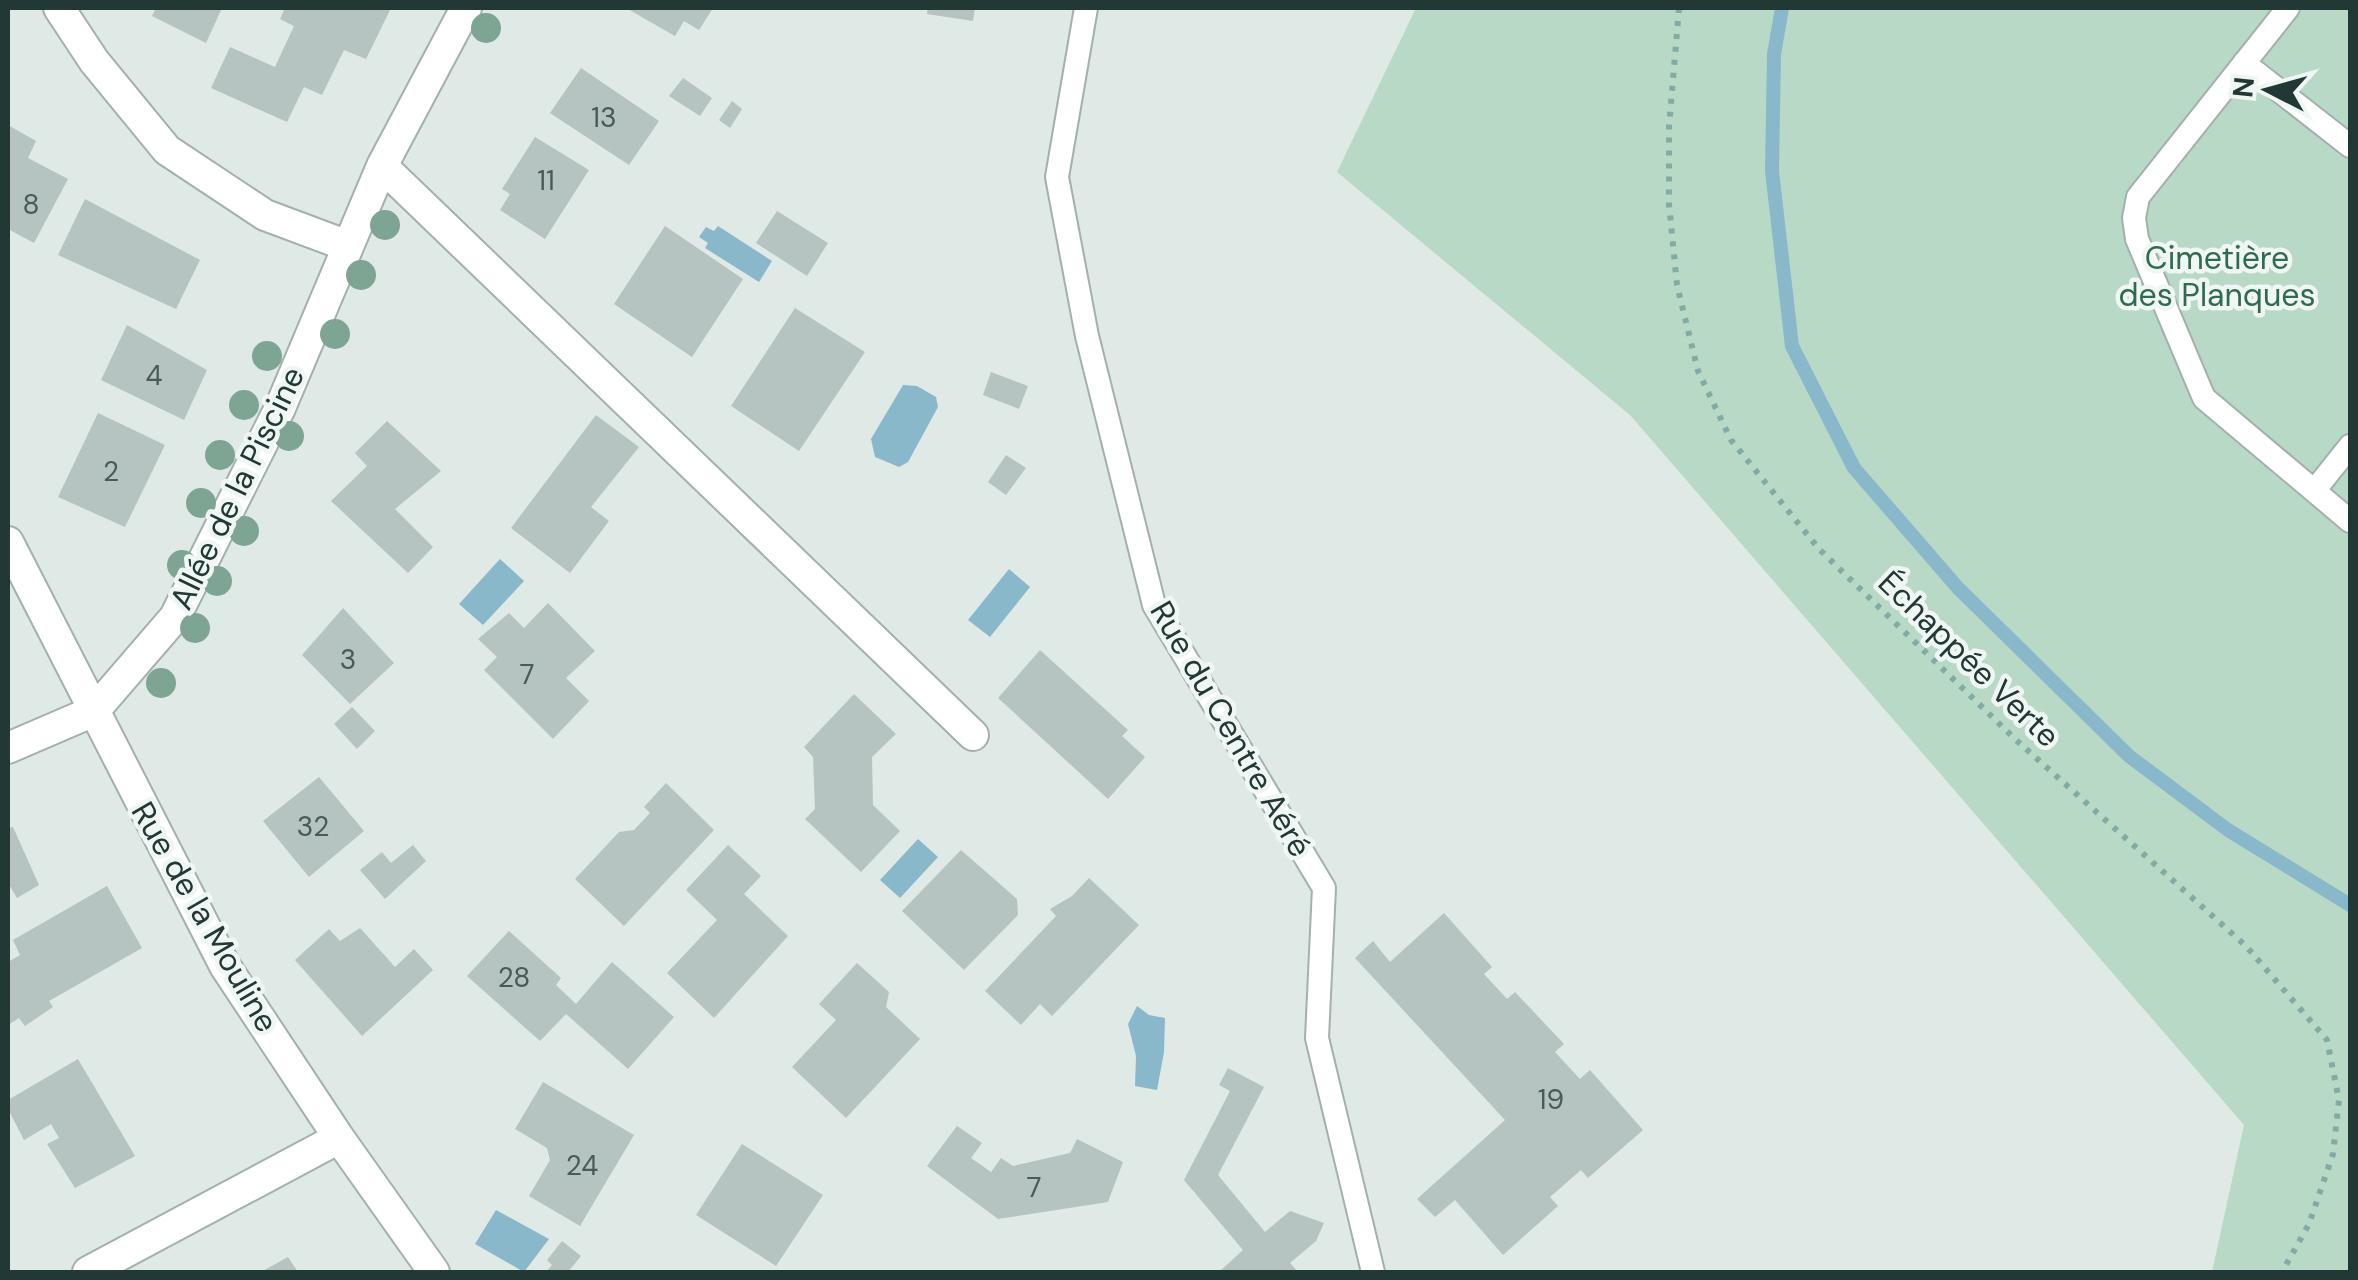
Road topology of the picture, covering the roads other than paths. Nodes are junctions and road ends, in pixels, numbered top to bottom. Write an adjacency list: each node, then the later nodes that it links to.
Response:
1 (59, 8): 8 (street)
2 (466, 8): 7 (street, Allée de la Piscine)
3 (1086, 8): 19 (lane, Rue du Centre Aéré)
4 (2288, 8): 5 (lane)
5 (2244, 63): 6 (lane); 10 (lane)
6 (2350, 146)
7 (382, 166): 8 (street, Allée de la Piscine); 14 (street)
8 (348, 246): 13 (street, Allée de la Piscine)
9 (2350, 446): 10 (lane)
10 (2314, 490): 11 (lane)
11 (2350, 521)
12 (8, 542): 13 (street, Rue de la Mouline)
13 (94, 711): 15 (street); 16 (street, Rue de la Mouline)
14 (973, 735)
15 (8, 748)
16 (339, 1138): 17 (street); 18 (street, Rue de la Mouline)
17 (92, 1271)
18 (434, 1272)
19 (1373, 1272)

